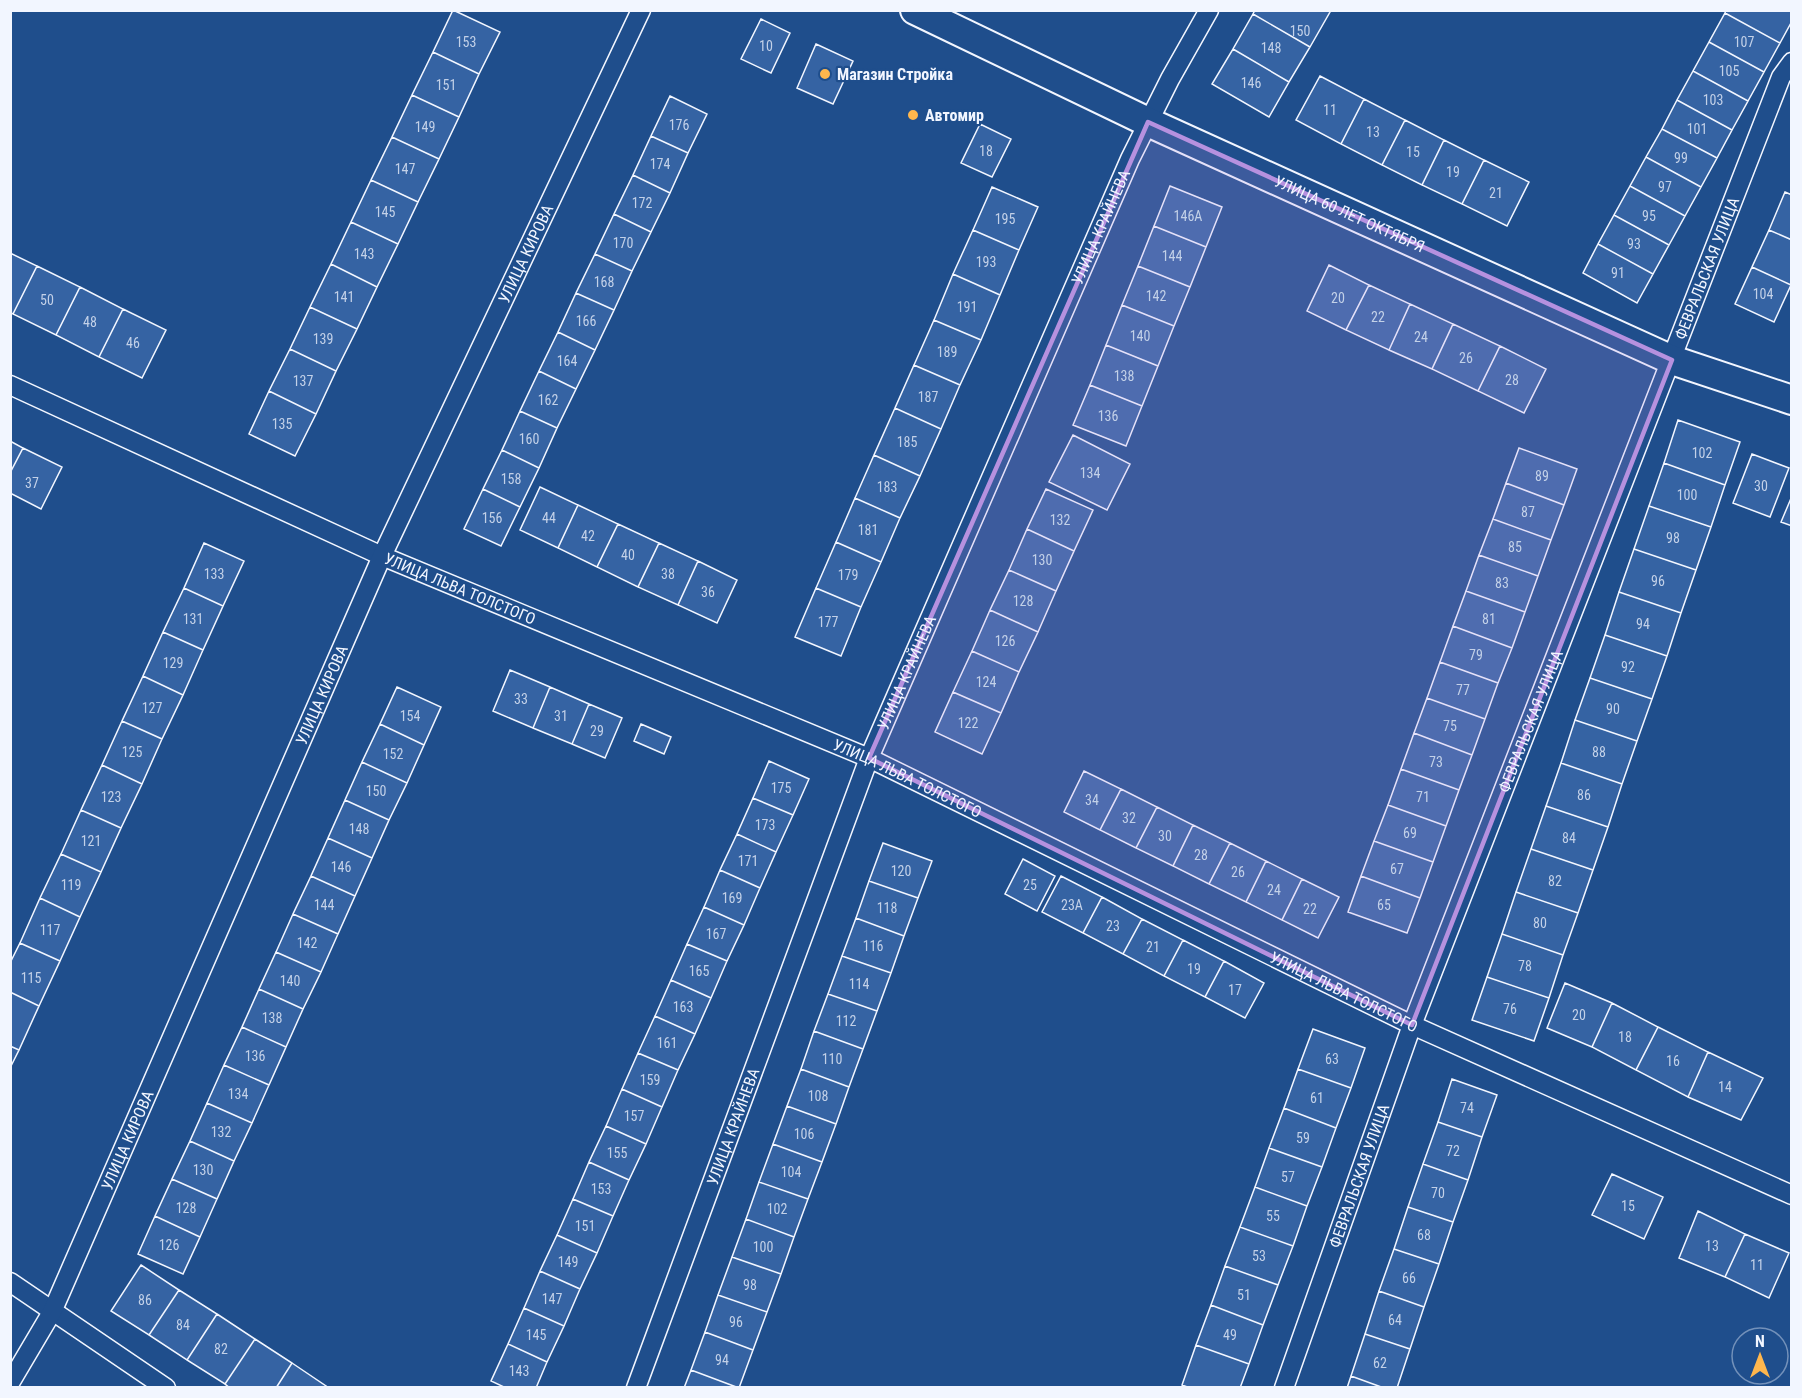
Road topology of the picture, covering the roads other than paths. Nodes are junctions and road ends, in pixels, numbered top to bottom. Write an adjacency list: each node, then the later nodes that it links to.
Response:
1 (641, 10): 9 (street, УЛИЦА КИРОВА)
2 (915, 10): 5 (main road, УЛИЦА 60 ЛЕТ ОКТЯБРЯ)
3 (1209, 10): 5 (street, УЛИЦА КРАЙНЕВА)
4 (1791, 62): 6 (street, ФЕВРАЛЬСКАЯ УЛИЦА)
5 (1148, 122): 6 (main road, УЛИЦА 60 ЛЕТ ОКТЯБРЯ); 10 (street, УЛИЦА КРАЙНЕВА)
6 (1672, 360): 8 (main road, УЛИЦА 60 ЛЕТ ОКТЯБРЯ); 11 (street, ФЕВРАЛЬСКАЯ УЛИЦА)
7 (10, 385): 9 (street, УЛИЦА ЛЬВА ТОЛСТОГО)
8 (1791, 400)
9 (382, 556): 10 (street, УЛИЦА ЛЬВА ТОЛСТОГО); 14 (street, УЛИЦА КИРОВА)
10 (868, 758): 11 (street, УЛИЦА ЛЬВА ТОЛСТОГО); 17 (street, УЛИЦА КРАЙНЕВА)
11 (1412, 1025): 12 (street, УЛИЦА ЛЬВА ТОЛСТОГО); 18 (street, ФЕВРАЛЬСКАЯ УЛИЦА)
12 (1791, 1195)
13 (10, 1282): 14 (street)
14 (52, 1312): 15 (street, УЛИЦА КИРОВА); 16 (street)
15 (10, 1383)
16 (166, 1388)
17 (636, 1388)
18 (1284, 1388)

